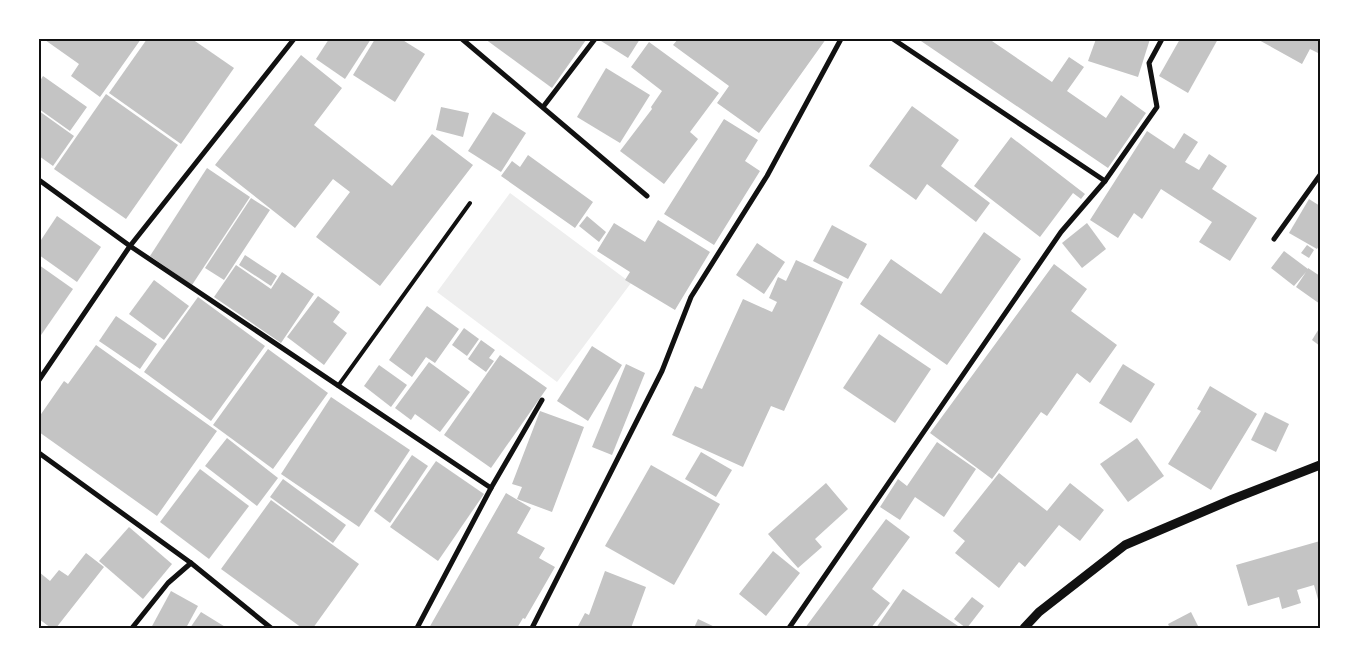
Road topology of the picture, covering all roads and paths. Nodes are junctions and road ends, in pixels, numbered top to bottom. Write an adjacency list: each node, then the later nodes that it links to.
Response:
1 (294, 39): 14 (street)
2 (462, 39): 7 (street)
3 (594, 39): 7 (street)
4 (841, 39): 25 (street)
5 (893, 39): 10 (street)
6 (1162, 39): 10 (street)
7 (543, 107): 11 (street)
8 (1320, 174): 13 (street)
9 (39, 180): 14 (street)
10 (1105, 181): 26 (street)
11 (647, 196)
12 (470, 203): 16 (lane)
13 (1274, 239)
14 (130, 246): 15 (street); 16 (street)
15 (39, 380)
16 (338, 386): 20 (street)
17 (542, 400): 20 (street)
18 (39, 453): 21 (street)
19 (1320, 465): 27 (street)
20 (491, 488): 24 (street)
21 (191, 563): 22 (street); 23 (street)
22 (132, 628)
23 (271, 628)
24 (416, 628)
25 (532, 628)
26 (789, 628)
27 (1024, 628)

